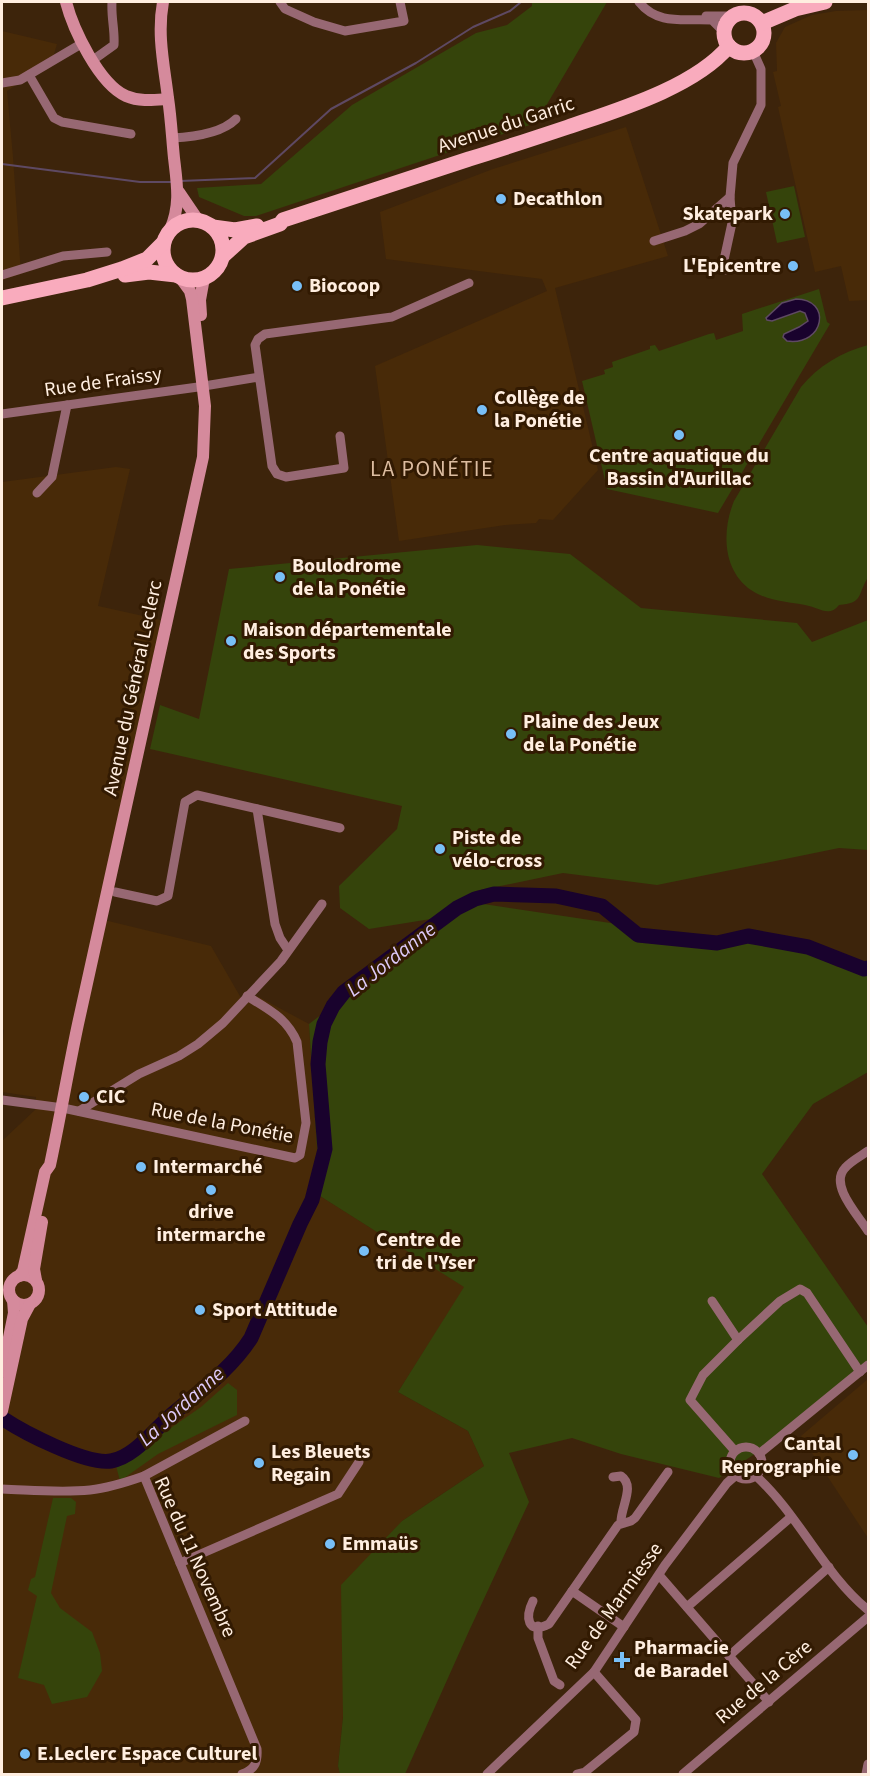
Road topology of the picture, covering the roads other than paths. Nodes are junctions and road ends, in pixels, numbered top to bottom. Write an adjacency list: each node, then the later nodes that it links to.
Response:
1 (66, 2): 12 (street)
2 (112, 2): 14 (street)
3 (163, 2): 17 (street)
4 (280, 2): 5 (street)
5 (400, 2)
6 (639, 2): 9 (street)
7 (825, 2): 10 (main road)
8 (734, 16): 9 (street); 10 (main road); 11 (main road)
9 (687, 20): 11 (street)
10 (762, 23): 13 (main road)
11 (726, 39): 13 (main road); 24 (main road, Avenue du Garric)
12 (81, 44): 14 (street); 15 (street)
13 (753, 51): 22 (street)
14 (93, 60): 17 (street)
15 (29, 75): 16 (street); 19 (street)
16 (2, 83)
17 (168, 99): 20 (street)
18 (236, 119): 20 (street)
19 (130, 134)
20 (172, 138): 21 (street)
21 (179, 192): 23 (street); 26 (street)
22 (730, 197): 27 (street); 30 (street)
23 (198, 220): 25 (main road); 26 (main road)
24 (283, 220): 25 (main road, Avenue du Garric); 29 (main road, Avenue du Garric)
25 (213, 227): 29 (main road)
26 (167, 237): 32 (main road); 34 (main road)
27 (654, 241)
28 (107, 252): 31 (street)
29 (224, 256): 33 (main road)
30 (725, 270)
31 (2, 275)
32 (177, 276): 33 (main road); 34 (main road); 38 (street, Avenue du Général Leclerc)
33 (204, 278): 38 (street, Avenue du Général Leclerc)
34 (87, 280): 36 (main road)
35 (469, 283): 37 (street)
36 (2, 298)
37 (259, 377): 38 (street, Rue de Fraissy); 41 (street)
38 (206, 386): 39 (street, Rue de Fraissy); 45 (street, Avenue du Général Leclerc); 50 (street, Avenue du Général Leclerc)
39 (67, 405): 40 (street, Rue de Fraissy); 42 (street)
40 (2, 414)
41 (340, 436)
42 (37, 493)
43 (257, 809): 44 (street); 45 (street); 47 (street)
44 (340, 828)
45 (115, 892): 50 (street, Avenue du Général Leclerc)
46 (322, 904): 47 (street)
47 (288, 950): 48 (street)
48 (247, 996): 51 (street); 51 (street, Rue de la Ponétie)
49 (2, 1100): 50 (street, Rue de la Ponétie)
50 (63, 1108): 51 (street, Rue de la Ponétie); 53 (street, Avenue du Général Leclerc)
51 (79, 1111)
52 (868, 1151): 54 (street)
53 (50, 1165): 55 (street, Avenue du Général Leclerc); 56 (street, Avenue du Général Leclerc)
54 (868, 1231)
55 (19, 1276): 56 (street); 57 (street, Avenue du Général Leclerc)
56 (36, 1280): 59 (street, Avenue du Général Leclerc)
57 (12, 1300): 59 (street); 62 (street, Avenue du Général Leclerc)
58 (712, 1301): 60 (street)
59 (30, 1304): 64 (street, Avenue du Général Leclerc)
60 (738, 1340): 63 (street); 66 (street)
61 (868, 1365): 63 (street)
62 (2, 1372)
63 (860, 1372): 67 (street)
64 (2, 1411)
65 (245, 1421): 70 (street)
66 (735, 1451): 67 (street); 71 (street)
67 (759, 1454): 72 (street)
68 (359, 1462): 77 (street)
69 (668, 1472): 76 (street)
70 (144, 1476): 74 (street, Rue du 11 Novembre); 77 (street, Rue du 11 Novembre)
71 (735, 1476): 72 (street); 79 (street, Rue de Marmiesse)
72 (756, 1476): 75 (street)
73 (613, 1477): 76 (street)
74 (2, 1489)
75 (791, 1517): 78 (street); 82 (street)
76 (621, 1523): 80 (street)
77 (180, 1563): 93 (street, Rue du 11 Novembre)
78 (829, 1567): 83 (street); 87 (street)
79 (659, 1575): 82 (street); 86 (street, Rue de Marmiesse)
80 (572, 1591): 85 (street); 86 (street)
81 (533, 1601): 85 (street)
82 (687, 1607): 87 (street)
83 (868, 1610)
84 (868, 1617): 90 (street, Rue de la Cère)
85 (538, 1626): 89 (street)
86 (624, 1627): 88 (street, Rue de Marmiesse)
87 (729, 1656): 90 (street)
88 (594, 1671): 92 (street); 94 (street, Rue de Marmiesse)
89 (560, 1684)
90 (769, 1702): 95 (street, Rue de la Cère)
91 (868, 1764): 96 (street)
92 (581, 1773)
93 (242, 1774)
94 (490, 1774)
95 (683, 1774)
96 (866, 1774)

